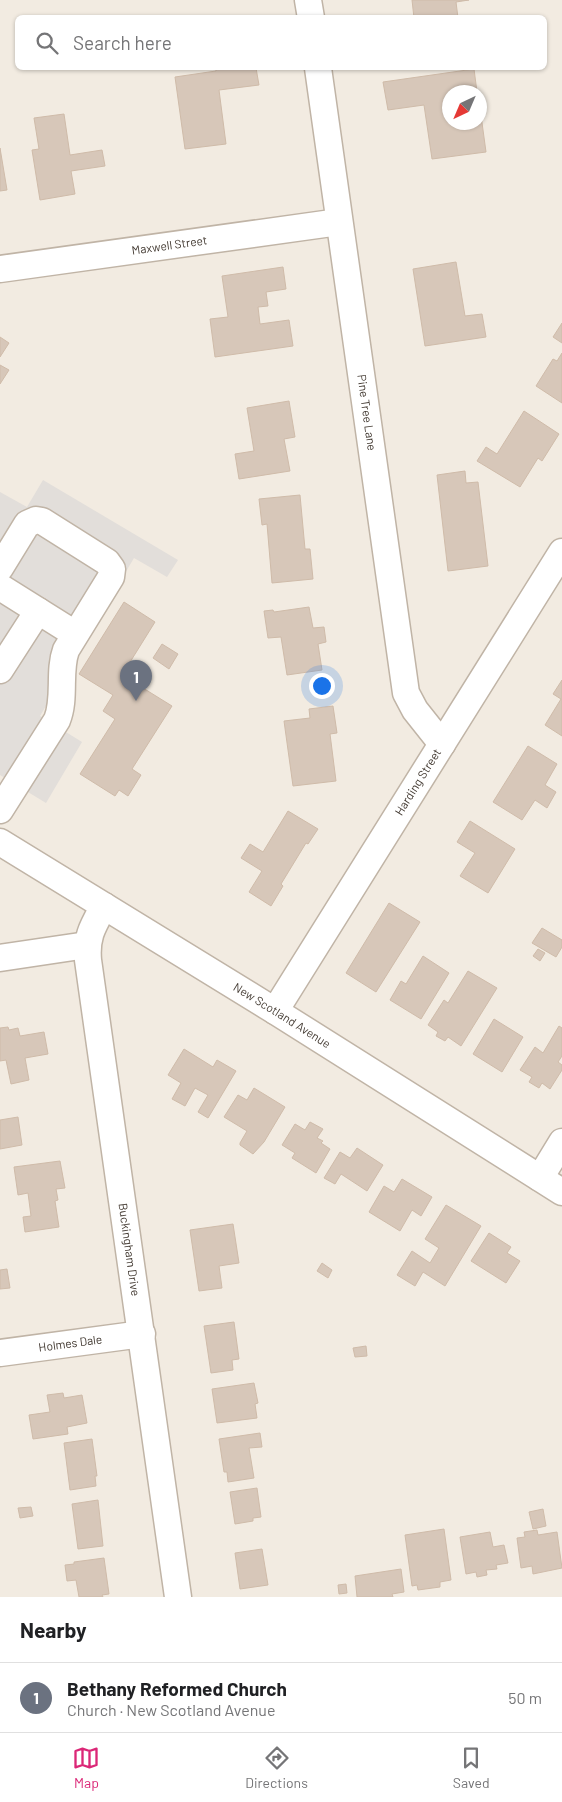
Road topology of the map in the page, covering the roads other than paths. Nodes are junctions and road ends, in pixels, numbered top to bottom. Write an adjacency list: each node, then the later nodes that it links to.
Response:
1 (308, 0): 2 (street)
2 (310, 15)
3 (318, 70): 4 (street, Pine Tree Lane)
4 (339, 222): 5 (street, Maxwell Street); 12 (street, Pine Tree Lane)
5 (0, 269)
6 (562, 552): 12 (street, Harding Street)
7 (0, 568): 10 (street)
8 (0, 587): 9 (street)
9 (38, 611): 10 (street); 11 (street)
10 (75, 634): 13 (street)
11 (0, 670)
12 (442, 744): 19 (street, Harding Street)
13 (9, 776): 14 (street)
14 (0, 810)
15 (0, 842): 16 (street, New Scotland Avenue)
16 (104, 906): 17 (street, Buckingham Drive); 19 (street, New Scotland Avenue)
17 (87, 945): 18 (street); 23 (street, Buckingham Drive)
18 (0, 958)
19 (275, 1011): 21 (street, New Scotland Avenue)
20 (562, 1142): 21 (street)
21 (540, 1178): 22 (street, New Scotland Avenue)
22 (562, 1192)
23 (142, 1334): 24 (street, Holmes Dale); 25 (street, Buckingham Drive)
24 (0, 1353)
25 (178, 1597)

